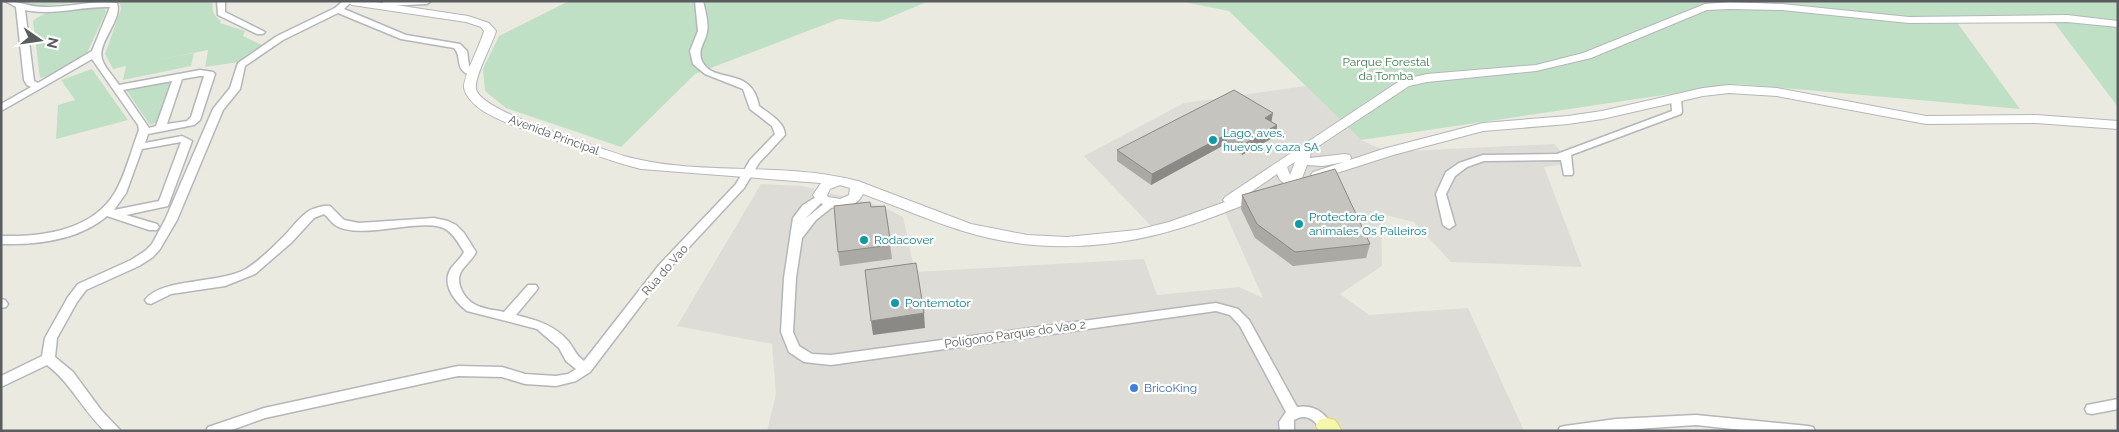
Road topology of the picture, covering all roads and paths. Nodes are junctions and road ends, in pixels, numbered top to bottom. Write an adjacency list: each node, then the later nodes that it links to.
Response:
1 (9, 1): 7 (street)
2 (221, 1): 11 (street)
3 (427, 1): 6 (street)
4 (699, 1): 27 (street, Rúa do Vao)
5 (347, 3): 6 (street); 13 (street); 42 (street)
6 (388, 5): 13 (street)
7 (20, 8): 8 (street); 9 (street)
8 (46, 10): 9 (street); 12 (street)
9 (23, 21): 15 (street)
10 (2118, 24): 25 (street)
11 (260, 32)
12 (96, 52): 15 (street); 16 (street)
13 (472, 73): 27 (street, Avenida Principal)
14 (178, 77): 16 (street); 20 (street); 20 (street)
15 (38, 87): 18 (street)
16 (117, 88): 21 (street)
17 (1676, 98): 19 (street); 23 (street); 24 (street)
18 (1, 108)
19 (2118, 125)
20 (161, 128): 21 (street)
21 (143, 132): 22 (street)
22 (138, 147): 35 (street); 35 (street)
23 (1388, 152): 25 (street); 31 (street)
24 (1566, 152): 28 (street); 36 (street)
25 (1304, 154): 26 (street); 31 (street)
26 (1280, 166): 31 (street); 34 (street)
27 (748, 173): 29 (street, Avenida Principal); 43 (street, Rúa do Vao)
28 (1568, 173)
29 (809, 178): 30 (street, Avenida Principal); 33 (street)
30 (840, 181): 32 (street, Avenida Principal); 33 (street)
31 (1294, 183): 34 (street)
32 (856, 192): 33 (street); 34 (street)
33 (825, 196): 47 (street, Polígono Parque do Vao 2)
34 (1223, 208)
35 (108, 213): 37 (street); 38 (street)
36 (1449, 225)
37 (153, 227)
38 (1, 240)
39 (532, 288): 41 (street)
40 (151, 300): 41 (street)
41 (507, 317): 43 (street)
42 (48, 359): 44 (street); 49 (street)
43 (585, 369): 50 (street)
44 (1, 382)
45 (2118, 404): 46 (street)
46 (2092, 409)
47 (1293, 413): 48 (street); 51 (street)
48 (1328, 429)
49 (114, 431)
50 (213, 431)
51 (1287, 431)
52 (1565, 431): 53 (street)
53 (1808, 431)

